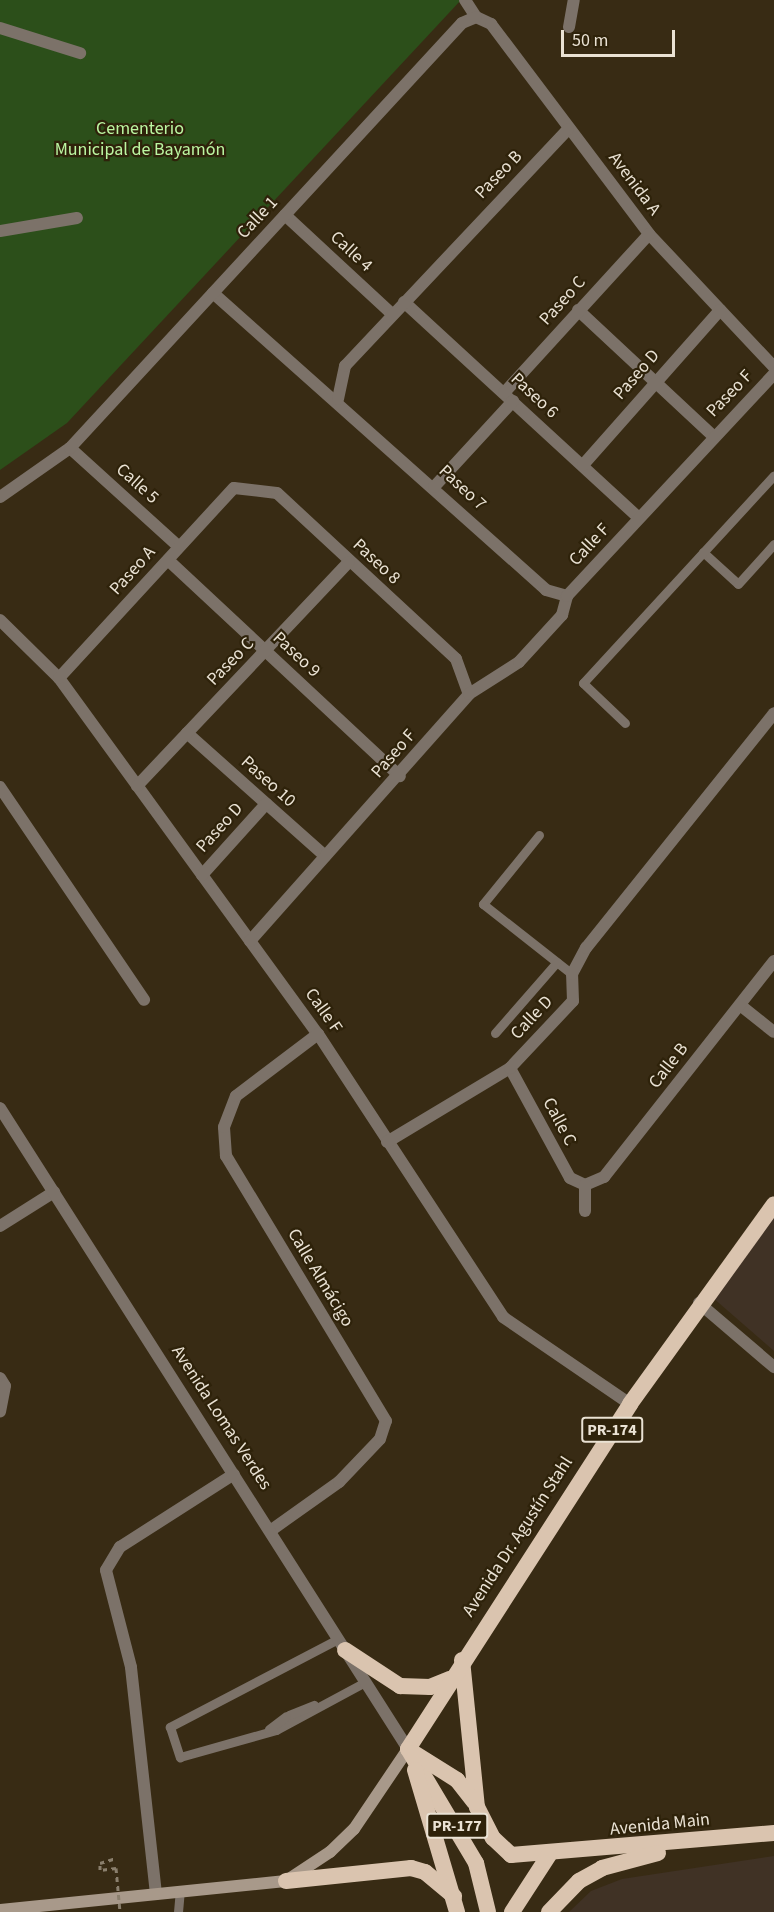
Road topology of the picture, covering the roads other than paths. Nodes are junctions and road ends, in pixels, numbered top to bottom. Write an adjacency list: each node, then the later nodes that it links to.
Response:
1 (465, 0): 3 (street, Avenida A)
2 (574, 0): 4 (street)
3 (476, 17): 7 (street, Avenida A); 8 (street, Calle 1)
4 (569, 27)
5 (0, 28): 6 (street)
6 (80, 52)
7 (568, 129): 11 (street, Avenida A); 13 (street, Paseo B)
8 (285, 215): 12 (street, Calle 1); 16 (street, Calle 4)
9 (77, 218): 10 (street)
10 (0, 231)
11 (649, 234): 14 (street, Paseo C); 15 (street, Avenida A)
12 (213, 293): 21 (street, Paseo 7); 23 (street, Calle 1)
13 (404, 302): 16 (street); 20 (street, Paseo 6)
14 (578, 310): 19 (street); 20 (street, Paseo C)
15 (720, 310): 17 (street, Avenida A); 19 (street, Paseo D)
16 (392, 314): 21 (street)
17 (774, 367)
18 (774, 374): 22 (street, Paseo F)
19 (656, 381): 22 (street); 24 (street, Paseo D)
20 (509, 397): 24 (street, Paseo 6); 26 (street, Paseo C)
21 (338, 399): 26 (street, Paseo 7)
22 (714, 437): 29 (street, Paseo F)
23 (70, 448): 28 (street, Calle 1); 31 (street, Calle 5)
24 (583, 465): 29 (street, Paseo 6)
25 (774, 475): 32 (lane)
26 (434, 487): 35 (street, Paseo 7)
27 (234, 488): 31 (street, Paseo A); 34 (street, Paseo 8)
28 (0, 497)
29 (639, 518): 35 (street, Calle F)
30 (774, 544): 32 (lane)
31 (179, 547): 33 (street, Paseo A)
32 (703, 552): 41 (lane)
33 (168, 560): 37 (street, Paseo 9); 38 (street, Paseo A)
34 (349, 562): 37 (street, Paseo C); 39 (street, Paseo 8)
35 (567, 596): 39 (street, Paseo F)
36 (0, 620): 38 (street, Calle F)
37 (266, 651): 42 (street, Paseo C); 43 (street, Paseo 9)
38 (59, 678): 44 (street, Calle F)
39 (469, 694): 43 (street, Paseo F)
40 (774, 713): 53 (street)
41 (625, 723)
42 (187, 733): 44 (street, Paseo C); 46 (street, Paseo 10)
43 (400, 776): 48 (street, Paseo F)
44 (137, 786): 49 (street, Calle F)
45 (0, 787): 54 (street)
46 (266, 804): 48 (street, Paseo 10); 49 (street, Paseo D)
47 (538, 835): 52 (lane)
48 (324, 856): 50 (street, Paseo F)
49 (202, 875): 50 (street, Calle F)
50 (250, 941): 58 (street, Calle F)
51 (774, 961): 55 (street, Calle B)
52 (557, 962): 53 (lane); 57 (lane)
53 (572, 974): 59 (street, Calle D)
54 (144, 1000)
55 (740, 1005): 56 (street); 62 (street, Calle B)
56 (774, 1032)
57 (495, 1033)
58 (318, 1034): 61 (street, Calle F); 73 (street, Calle Almácigo)
59 (510, 1068): 61 (street, Calle D); 62 (street, Calle C)
60 (0, 1108): 63 (street, Avenida Lomas Verdes)
61 (387, 1142): 70 (street, Calle F)
62 (585, 1185): 65 (street)
63 (54, 1192): 66 (street); 72 (street, Avenida Lomas Verdes)
64 (774, 1204): 67 (highway, Avenida Dr. Agustín Stahl / PR-174)
65 (585, 1211)
66 (0, 1226)
67 (699, 1303): 68 (street); 70 (highway, Avenida Dr. Agustín Stahl / PR-174)
68 (774, 1367)
69 (0, 1378): 71 (street)
70 (630, 1404): 75 (highway, Avenida Dr. Agustín Stahl / PR-174)
71 (0, 1412)
72 (234, 1474): 73 (street, Avenida Lomas Verdes); 87 (street)
73 (270, 1531): 74 (street, Avenida Lomas Verdes)
74 (342, 1645): 76 (highway); 77 (street, Avenida Lomas Verdes); 79 (lane)
75 (462, 1660): 76 (highway, Avenida Dr. Agustín Stahl / PR-174); 81 (highway)
76 (450, 1679): 80 (highway, Avenida Dr. Agustín Stahl / PR-174)
77 (365, 1682): 78 (lane); 80 (street, Avenida Lomas Verdes)
78 (326, 1703): 79 (lane); 79 (lane)
79 (269, 1729)
80 (408, 1749): 81 (highway); 85 (main road, PR-174); 88 (highway, Avenida Lomas Verdes / PR-177); 91 (highway, Avenida Lomas Verdes / PR-177)
81 (477, 1807): 84 (highway, Avenida Main)
82 (774, 1833): 83 (highway, Avenida Main)
83 (717, 1839): 84 (highway, Avenida Main); 93 (highway)
84 (549, 1855): 92 (highway)
85 (286, 1881): 86 (main road, PR-174); 88 (highway)
86 (180, 1891): 87 (main road, PR-174); 90 (lane)
87 (156, 1893): 89 (main road, PR-174)
88 (456, 1904)
89 (0, 1910)
90 (182, 1911)
91 (488, 1912)
92 (512, 1912)
93 (549, 1912)

